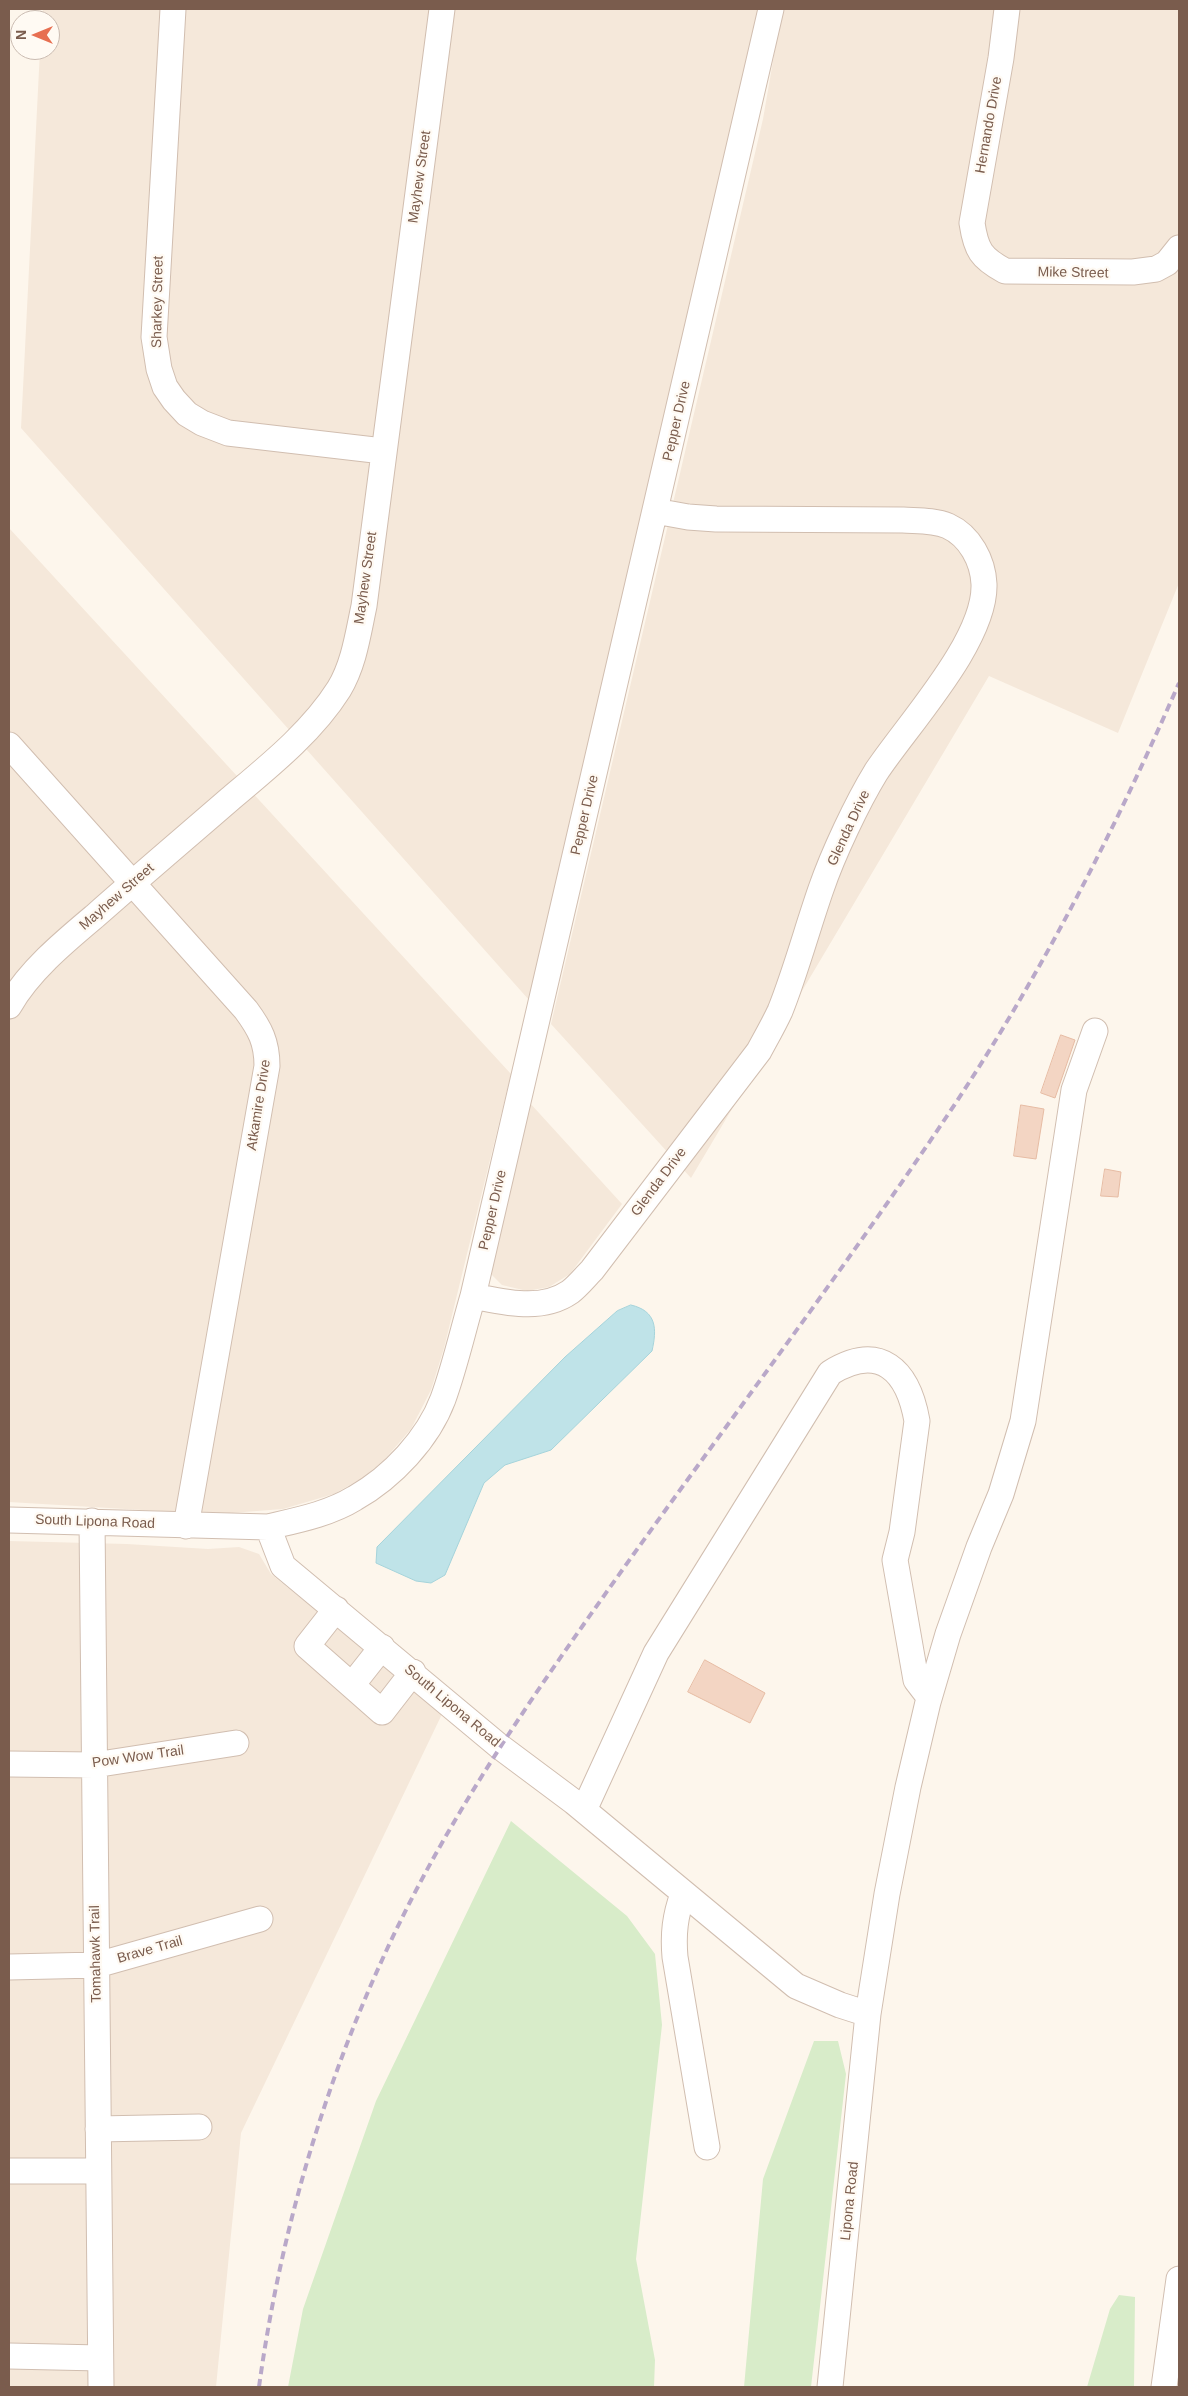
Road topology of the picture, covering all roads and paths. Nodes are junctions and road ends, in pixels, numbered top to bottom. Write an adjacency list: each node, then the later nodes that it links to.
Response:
1 (172, 9): 7 (street, Sharkey Street)
2 (442, 9): 7 (street, Mayhew Street)
3 (771, 9): 8 (street, Pepper Drive)
4 (1007, 9): 5 (street, Hernando Drive)
5 (974, 241): 6 (street, Mike Street)
6 (1179, 249)
7 (383, 451): 10 (street, Mayhew Street)
8 (656, 511): 13 (street, Pepper Drive); 13 (street, Glenda Drive)
9 (9, 745): 10 (street, Atkamire Drive)
10 (131, 884): 11 (street, Mayhew Street); 16 (street, Atkamire Drive)
11 (9, 1006)
12 (1095, 1031): 22 (street, Lipona Road)
13 (473, 1296): 17 (street, Pepper Drive)
14 (9, 1520): 15 (street, South Lipona Road)
15 (92, 1520): 16 (street, South Lipona Road); 25 (street, Tomahawk Trail)
16 (186, 1526): 17 (street, South Lipona Road)
17 (268, 1527): 18 (street, South Lipona Road)
18 (336, 1609): 19 (street, South Lipona Road); 21 (street)
19 (382, 1647): 20 (street, South Lipona Road); 21 (street)
20 (413, 1672): 21 (street); 26 (street, South Lipona Road)
21 (352, 1686)
22 (929, 1697): 26 (street); 31 (street, Lipona Road)
23 (236, 1743): 25 (street, Pow Wow Trail)
24 (9, 1764): 25 (street, Pow Wow Trail)
25 (94, 1765): 29 (street, Tomahawk Trail)
26 (584, 1810): 27 (street, South Lipona Road)
27 (684, 1894): 31 (street, South Lipona Road); 34 (street)
28 (260, 1919): 29 (street, Brave Trail)
29 (97, 1966): 30 (street, Brave Trail); 33 (street, Tomahawk Trail)
30 (9, 1967)
31 (868, 2014): 41 (street, Lipona Road)
32 (199, 2128): 33 (street)
33 (98, 2129): 36 (street, Tomahawk Trail)
34 (708, 2147)
35 (9, 2171): 36 (street)
36 (98, 2171): 39 (street, Tomahawk Trail)
37 (1179, 2279): 42 (street)
38 (9, 2356): 39 (street)
39 (100, 2358): 40 (street, Tomahawk Trail)
40 (100, 2387)
41 (830, 2387)
42 (1164, 2387)

